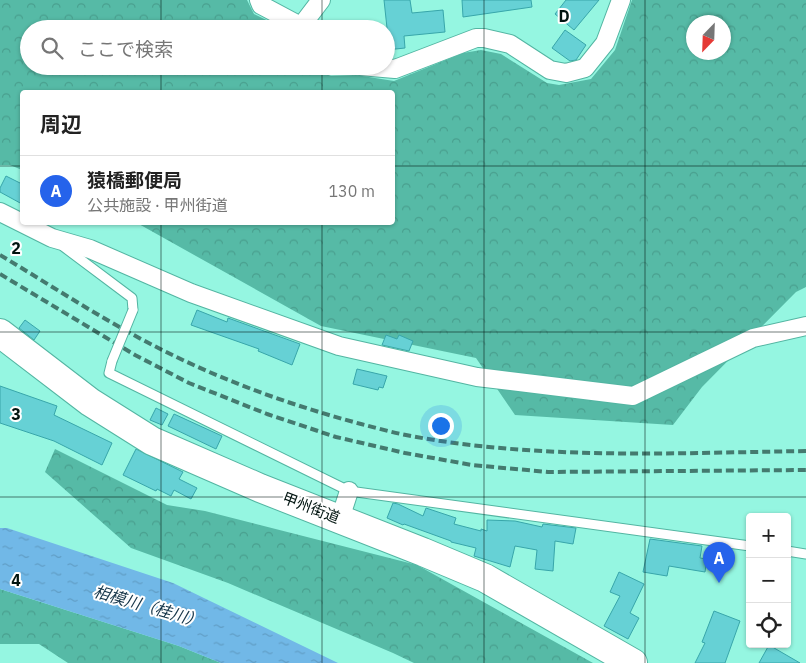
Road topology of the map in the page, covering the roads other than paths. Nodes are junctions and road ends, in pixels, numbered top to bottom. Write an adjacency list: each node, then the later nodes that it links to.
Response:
1 (259, 0): 4 (street)
2 (321, 0): 5 (street)
3 (621, 0): 6 (street)
4 (290, 20)
5 (308, 20)
6 (395, 69)
7 (0, 212): 8 (street)
8 (20, 222)
9 (26, 225): 10 (street)
10 (52, 238): 11 (street); 13 (lane, bridge)
11 (806, 326)
12 (0, 333): 14 (highway, 甲州街道)
13 (349, 491): 14 (street); 15 (lane)
14 (340, 519): 18 (highway, 甲州街道)
15 (746, 545)
16 (791, 552): 17 (lane)
17 (806, 554)
18 (633, 663)

